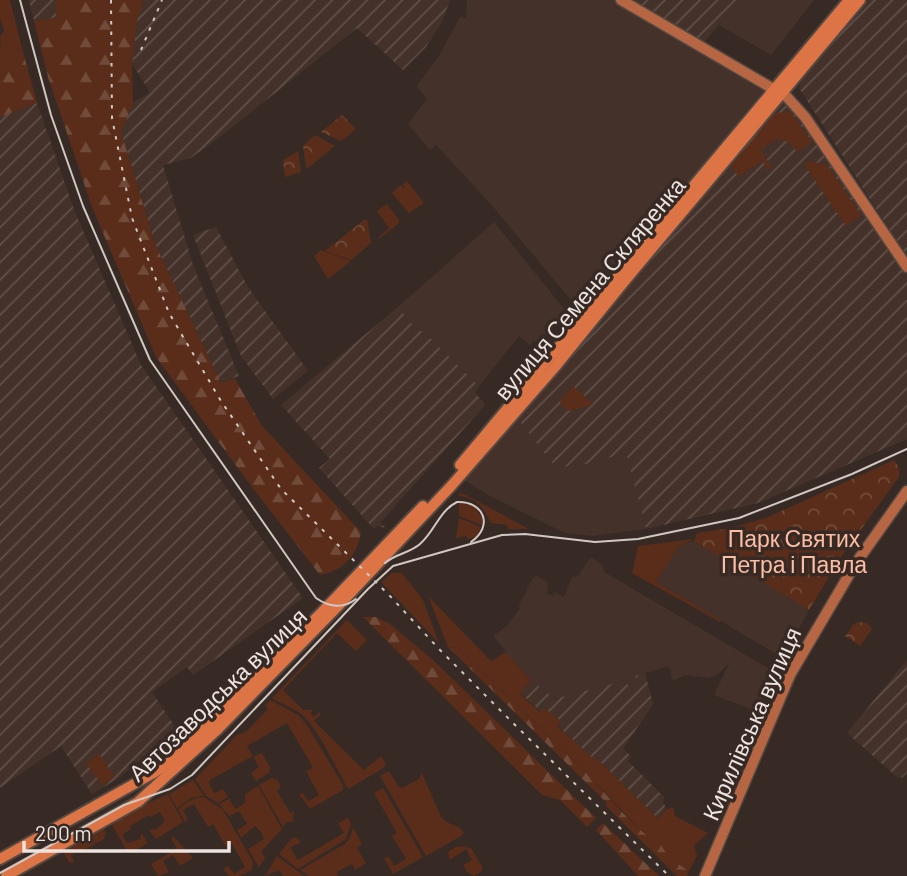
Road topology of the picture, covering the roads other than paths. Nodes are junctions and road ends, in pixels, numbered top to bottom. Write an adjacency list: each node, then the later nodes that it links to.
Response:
1 (621, 0): 4 (main road)
2 (849, 0): 4 (main road, вулиця Семена Скляренка)
3 (860, 0): 4 (main road, вулиця Семена Скляренка)
4 (778, 91): 5 (main road); 7 (main road, вулиця Семена Скляренка)
5 (907, 267)
6 (907, 491): 9 (main road, Кирилівська вулиця)
7 (341, 597): 8 (main road, Автозаводська вулиця); 10 (main road, Автозаводська вулиця)
8 (0, 859)
9 (707, 873)
10 (6, 876)

